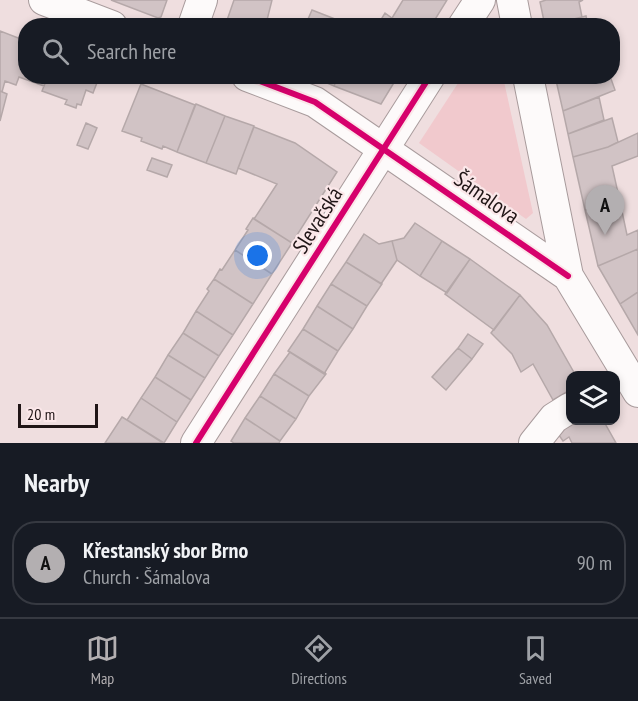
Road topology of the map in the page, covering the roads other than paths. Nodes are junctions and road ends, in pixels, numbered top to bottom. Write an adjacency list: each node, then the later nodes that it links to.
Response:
1 (44, 0): 5 (street)
2 (202, 0): 6 (street)
3 (480, 0): 7 (street)
4 (512, 0): 8 (street)
5 (91, 18)
6 (196, 18)
7 (468, 18)
8 (515, 18)
9 (268, 84): 12 (street, Šámalova)
10 (425, 84): 12 (street, Slevačská)
11 (530, 84): 13 (street, Šámalova)
12 (384, 148): 13 (street, Šámalova); 16 (street, Slevačská)
13 (568, 276): 14 (street, Šámalova)
14 (627, 383)
15 (566, 410): 17 (street)
16 (196, 443)
17 (534, 443)

